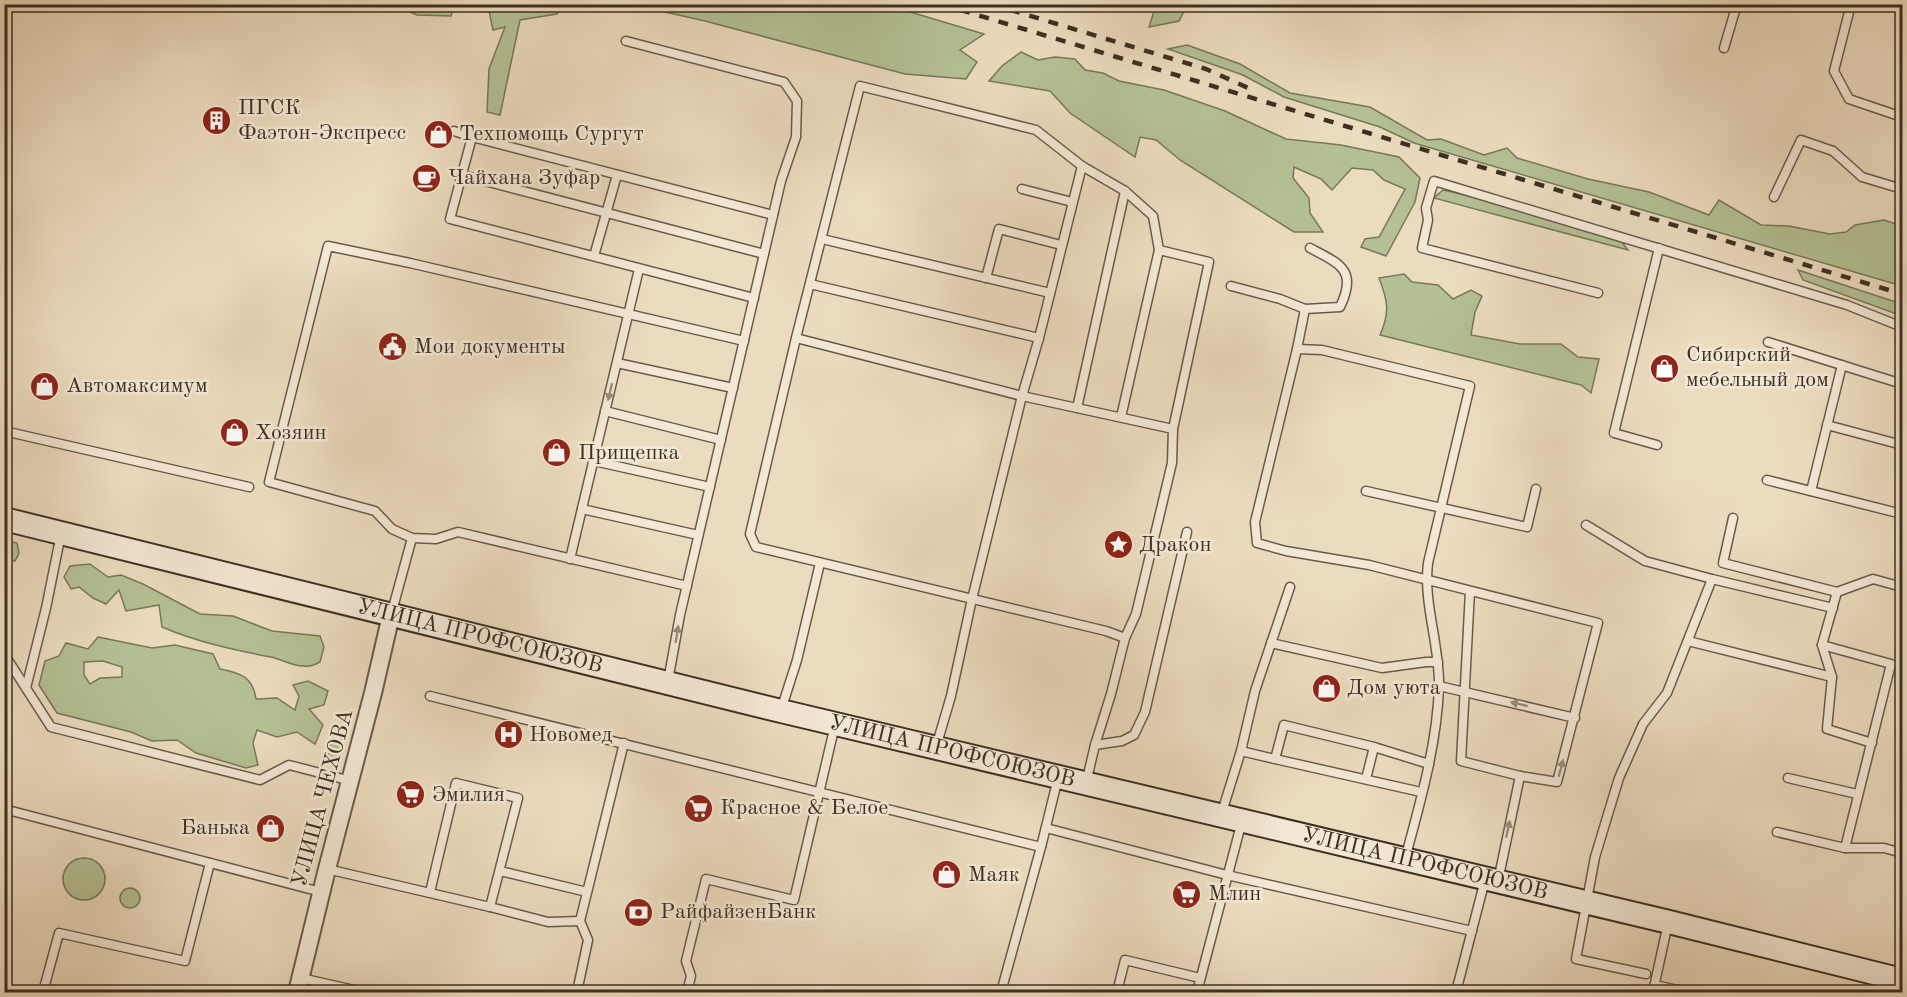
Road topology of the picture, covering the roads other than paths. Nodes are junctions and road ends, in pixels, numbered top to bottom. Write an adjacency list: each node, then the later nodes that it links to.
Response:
1 (1737, 4): 4 (lane)
2 (1851, 4): 5 (lane)
3 (626, 40): 17 (lane)
4 (1724, 48)
5 (1902, 117)
6 (454, 131): 7 (lane)
7 (472, 137): 9 (lane); 10 (lane)
8 (1082, 166): 13 (lane); 15 (lane); 18 (lane)
9 (462, 175): 16 (lane); 24 (lane)
10 (617, 175): 16 (lane); 17 (lane)
11 (1023, 189): 15 (lane)
12 (1902, 189): 14 (lane)
13 (1125, 191): 22 (lane); 45 (lane)
14 (1774, 197)
15 (1072, 202): 19 (lane)
16 (606, 213): 23 (lane); 24 (lane)
17 (773, 215): 23 (lane)
18 (822, 239): 26 (lane); 27 (lane)
19 (1061, 245): 26 (lane); 29 (lane)
20 (1310, 248): 32 (lane)
21 (1659, 248): 30 (lane); 34 (lane); 52 (lane)
22 (1159, 250): 47 (lane); 49 (lane)
23 (764, 254): 31 (lane)
24 (594, 256): 25 (lane)
25 (639, 268): 31 (lane); 33 (lane)
26 (986, 278): 29 (lane)
27 (810, 284): 35 (lane); 36 (lane)
28 (1231, 286): 32 (lane)
29 (1050, 293): 36 (lane)
30 (1598, 293)
31 (754, 298): 37 (lane)
32 (1305, 309): 39 (lane)
33 (628, 314): 37 (lane); 40 (lane); 70 (lane)
34 (1902, 327)
35 (796, 338): 44 (lane); 72 (lane)
36 (1039, 338): 44 (lane)
37 (744, 341): 43 (lane)
38 (1768, 342): 41 (lane)
39 (1297, 349): 61 (lane); 73 (lane)
40 (617, 363): 43 (lane); 46 (lane, one-way to 46)
41 (1842, 365): 42 (lane); 48 (lane)
42 (1902, 384)
43 (733, 388): 51 (lane)
44 (1022, 396): 45 (lane); 80 (lane)
45 (1077, 408): 47 (lane)
46 (605, 411): 51 (lane); 54 (lane)
47 (1121, 417): 49 (lane)
48 (1827, 425): 53 (lane); 60 (lane)
49 (1173, 429): 83 (lane)
50 (4, 431): 56 (lane)
51 (721, 440): 57 (lane)
52 (1657, 445)
53 (1902, 445)
54 (594, 461): 57 (lane); 62 (lane)
55 (1767, 480): 60 (lane)
56 (249, 487)
57 (710, 487): 69 (lane)
58 (1536, 489): 61 (lane)
59 (1366, 491): 61 (lane)
60 (1810, 491): 63 (lane)
61 (1441, 508): 73 (lane)
62 (582, 509): 69 (lane); 71 (lane)
63 (1902, 514)
64 (1733, 518): 79 (lane)
65 (4, 519): 68 (main road, УЛИЦА ПРОФСОЮЗОВ)
66 (1586, 525): 74 (lane)
67 (1187, 532): 100 (lane)
68 (61, 533): 82 (main road, УЛИЦА ПРОФСОЮЗОВ); 92 (lane)
69 (698, 535): 75 (lane)
70 (412, 538): 71 (lane); 82 (lane)
71 (570, 559): 75 (lane)
72 (820, 563): 80 (lane); 95 (lane)
73 (1426, 579): 78 (lane); 88 (lane)
74 (1712, 579): 81 (lane); 84 (lane)
75 (687, 586): 90 (lane, one-way to 75)
76 (1290, 587): 85 (lane)
77 (1902, 587): 79 (lane)
78 (1470, 591): 93 (lane); 96 (lane)
79 (1837, 591): 81 (lane)
80 (972, 599): 83 (lane); 102 (lane)
81 (1833, 609): 86 (lane)
82 (391, 615): 90 (main road, УЛИЦА ПРОФСОЮЗОВ); 110 (street, УЛИЦА ЧЕХОВА)
83 (1125, 638): 100 (lane)
84 (1688, 642): 89 (lane); 131 (lane)
85 (1271, 643): 88 (lane); 103 (lane)
86 (1822, 645): 89 (lane); 99 (lane)
87 (4, 654): 92 (lane)
88 (1438, 662): 91 (lane)
89 (1832, 677): 99 (lane)
90 (668, 682): 95 (main road, УЛИЦА ПРОФСОЮЗОВ)
91 (1439, 686): 93 (lane); 105 (lane)
92 (26, 688): 110 (lane)
93 (1463, 691): 96 (lane, one-way to 93); 106 (lane)
94 (430, 696): 98 (lane)
95 (781, 711): 97 (main road, УЛИЦА ПРОФСОЮЗОВ)
96 (1575, 718): 106 (lane, one-way to 96)
97 (835, 724): 102 (main road, УЛИЦА ПРОФСОЮЗОВ); 112 (lane)
98 (624, 743): 112 (lane); 130 (lane)
99 (1872, 743): 114 (lane)
100 (1095, 745): 111 (lane)
101 (1374, 747): 104 (lane); 105 (lane); 109 (lane)
102 (936, 748): 107 (main road, УЛИЦА ПРОФСОЮЗОВ)
103 (1241, 751): 104 (lane); 116 (lane)
104 (1275, 759): 109 (lane)
105 (1429, 764): 113 (lane)
106 (1520, 776): 127 (lane, one-way to 106)
107 (1058, 777): 111 (main road, УЛИЦА ПРОФСОЮЗОВ); 117 (lane)
108 (1788, 778): 114 (lane)
109 (1366, 779): 113 (lane)
110 (351, 781): 124 (street, УЛИЦА ЧЕХОВА)
111 (1085, 783): 116 (main road, УЛИЦА ПРОФСОЮЗОВ)
112 (820, 792): 119 (lane); 145 (lane)
113 (1421, 792): 122 (lane)
114 (1857, 795): 120 (lane)
115 (4, 809): 123 (lane)
116 (1231, 818): 122 (main road, УЛИЦА ПРОФСОЮЗОВ); 126 (lane)
117 (1046, 828): 119 (lane); 126 (lane)
118 (1777, 832): 120 (lane)
119 (1041, 847): 146 (lane)
120 (1845, 849): 121 (lane)
121 (1902, 853)
122 (1405, 860): 127 (main road, УЛИЦА ПРОФСОЮЗОВ)
123 (210, 863): 128 (lane); 142 (lane)
124 (327, 868): 128 (street, УЛИЦА ЧЕХОВА); 129 (lane)
125 (500, 871): 129 (lane); 130 (lane); 132 (lane)
126 (1227, 875): 135 (lane); 137 (lane)
127 (1492, 880): 131 (main road, УЛИЦА ПРОФСОЮЗОВ); 135 (lane)
128 (321, 892): 139 (street, УЛИЦА ЧЕХОВА)
129 (430, 892): 132 (lane)
130 (587, 892): 133 (lane)
131 (1586, 903): 134 (main road, УЛИЦА ПРОФСОЮЗОВ); 136 (lane)
132 (490, 907): 133 (lane)
133 (580, 921): 144 (lane)
134 (1669, 922): 138 (main road, УЛИЦА ПРОФСОЮЗОВ); 140 (lane)
135 (1472, 931): 148 (lane)
136 (1646, 974)
137 (1200, 978): 141 (lane); 147 (lane)
138 (1902, 980)
139 (299, 985): 143 (lane)
140 (1654, 989): 149 (lane)
141 (1198, 992)
142 (43, 993)
143 (363, 993)
144 (577, 993)
145 (687, 993)
146 (1001, 993)
147 (1117, 993)
148 (1456, 993)
149 (1687, 993)

